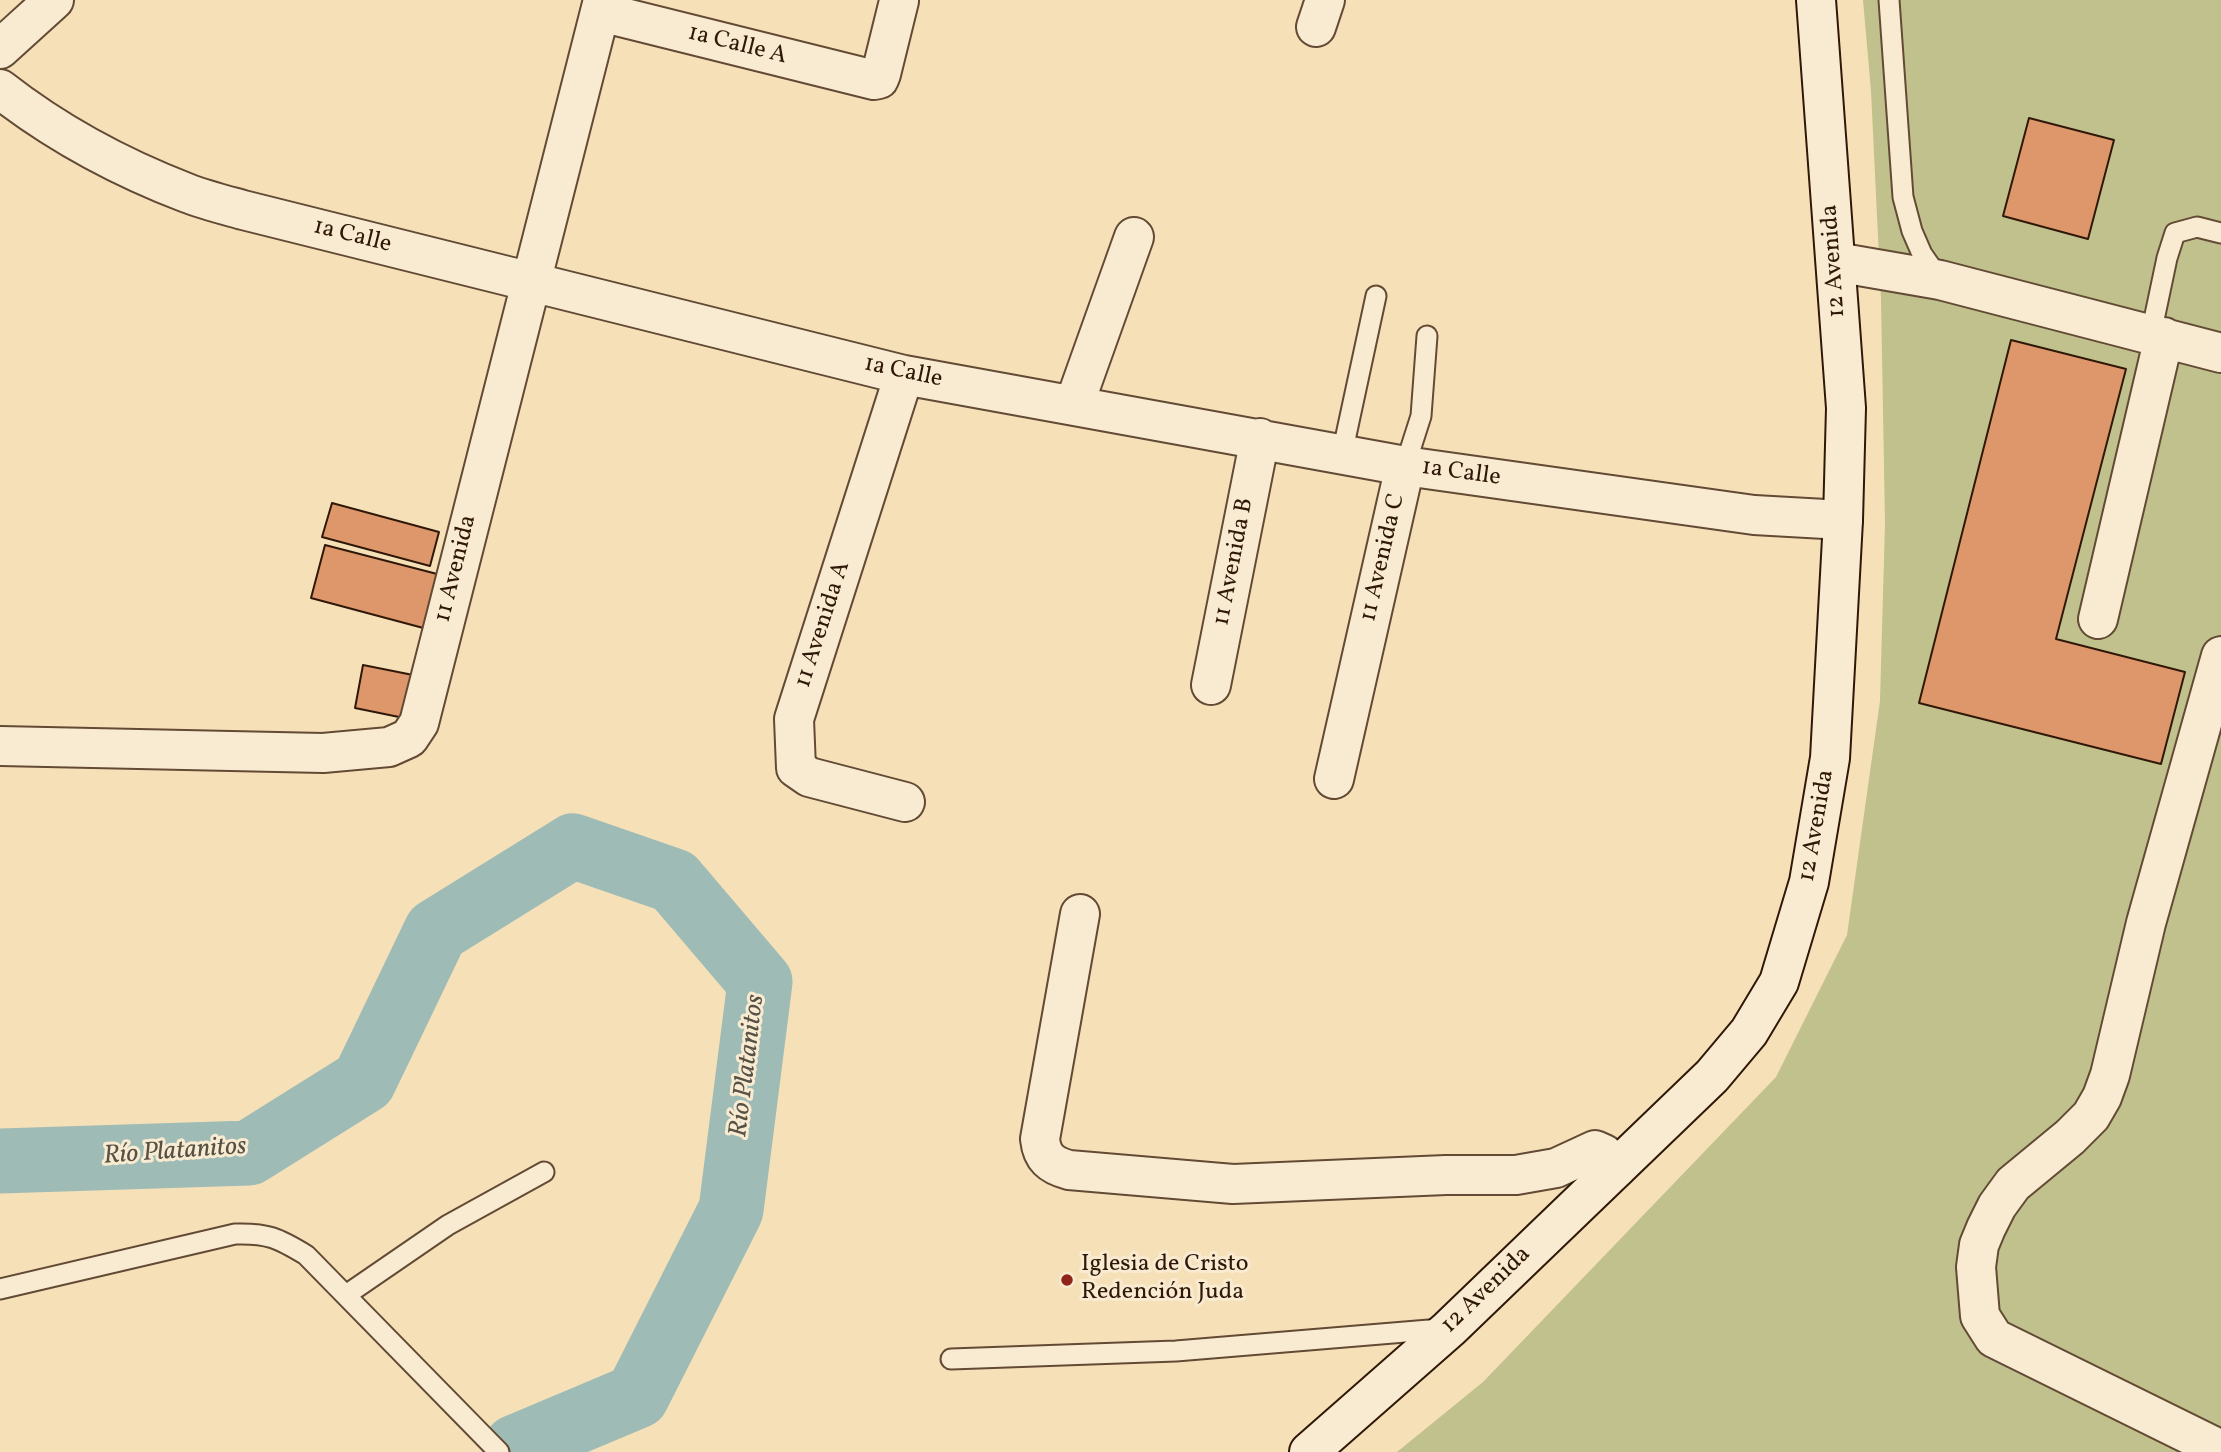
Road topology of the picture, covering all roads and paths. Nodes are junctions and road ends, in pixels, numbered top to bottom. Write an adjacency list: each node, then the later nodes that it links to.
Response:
1 (54, 0): 6 (street)
2 (1816, 0): 10 (street, 12 Avenida)
3 (1889, 0): 11 (lane)
4 (899, 1): 5 (street, 1a Calle A)
5 (602, 6): 12 (street, 11 Avenida)
6 (0, 49)
7 (0, 89): 12 (street, 1a Calle)
8 (2221, 233): 15 (lane)
9 (1133, 237): 18 (street)
10 (1836, 262): 11 (street); 22 (street, 12 Avenida)
11 (1940, 280): 15 (street)
12 (531, 281): 17 (street, 1a Calle); 26 (street, 11 Avenida)
13 (1376, 296): 20 (lane)
14 (1427, 336): 21 (lane, 11 Avenida C)
15 (2157, 336): 16 (street); 23 (street)
16 (2221, 352)
17 (904, 375): 18 (street, 1a Calle); 28 (street, 11 Avenida A)
18 (1074, 405): 19 (street, 1a Calle)
19 (1260, 438): 20 (street, 1a Calle); 25 (street, 11 Avenida B)
20 (1342, 454): 21 (street, 1a Calle)
21 (1405, 466): 22 (street, 1a Calle); 27 (street, 11 Avenida C)
22 (1843, 520): 30 (street, 12 Avenida)
23 (2098, 618)
24 (2221, 656): 36 (street)
25 (1210, 685)
26 (0, 746)
27 (1334, 779)
28 (905, 802)
29 (1080, 915): 30 (street)
30 (1616, 1168): 34 (street, 12 Avenida)
31 (544, 1172): 33 (lane)
32 (0, 1289): 33 (lane)
33 (346, 1295): 37 (lane)
34 (1449, 1329): 35 (lane); 38 (street, 12 Avenida)
35 (951, 1359)
36 (2221, 1450)
37 (499, 1452)
38 (1309, 1452)

